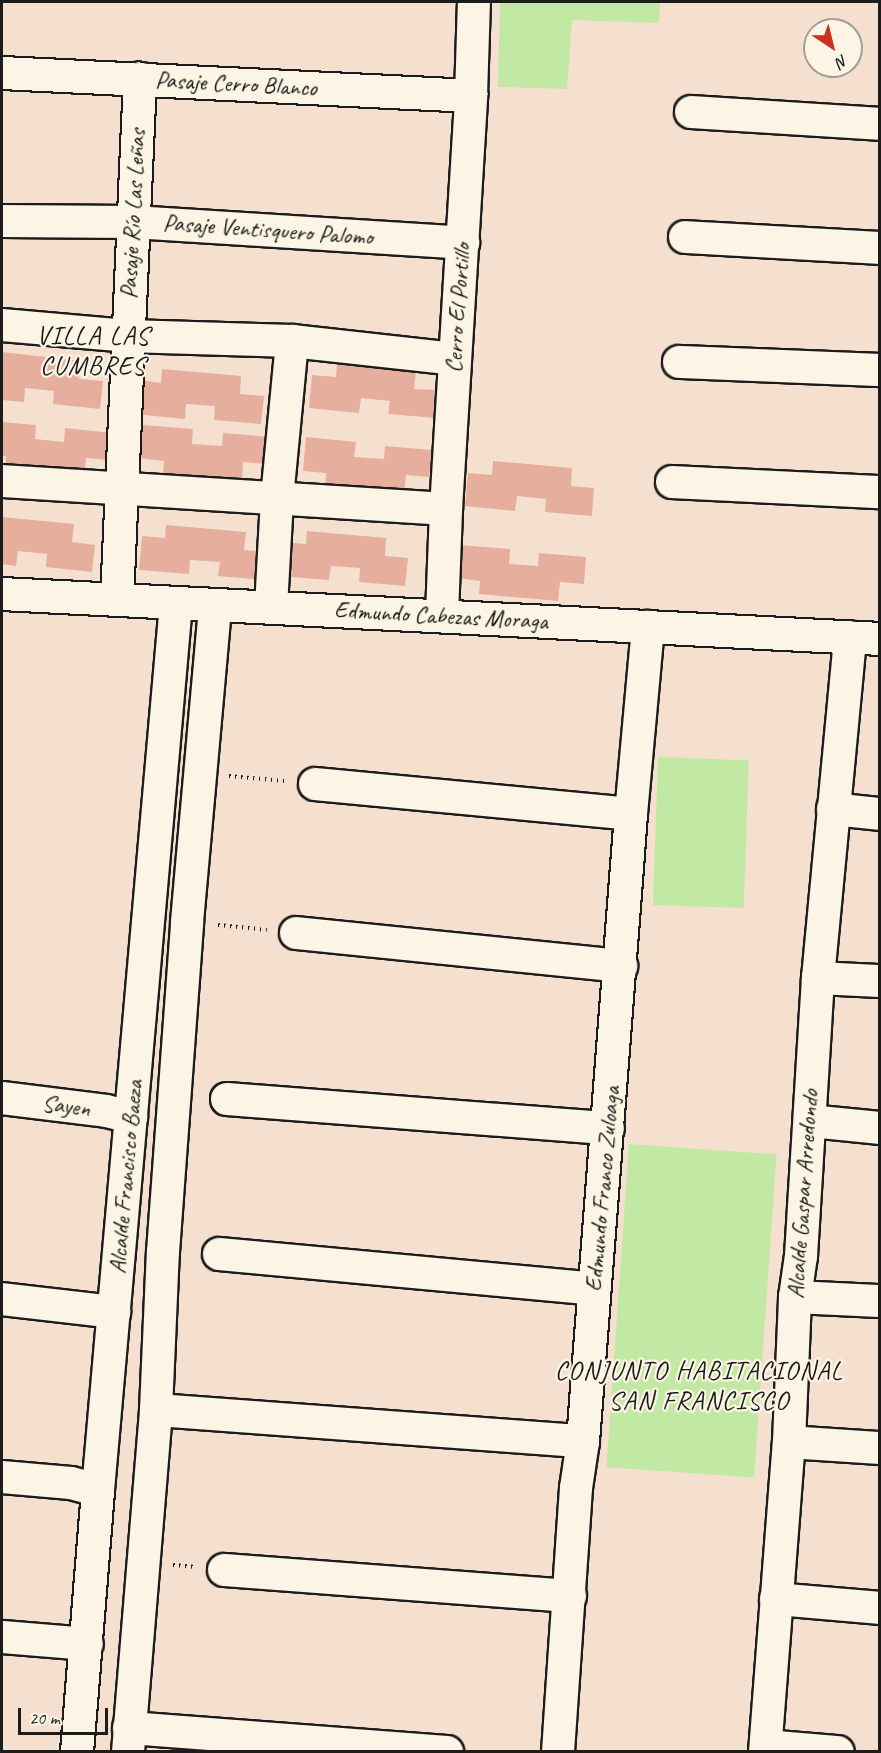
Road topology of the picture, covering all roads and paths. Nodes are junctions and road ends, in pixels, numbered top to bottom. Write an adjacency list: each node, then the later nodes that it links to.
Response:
1 (474, 2): 4 (street, Cerro El Portillo)
2 (2, 73): 3 (street, Pasaje Cerro Blanco)
3 (140, 79): 4 (street, Pasaje Cerro Blanco); 8 (street, Pasaje Río Las Leñas)
4 (471, 96): 10 (street, Cerro El Portillo)
5 (692, 112): 6 (street)
6 (879, 124)
7 (2, 221): 8 (street, Pasaje Ventisquero Palomo)
8 (133, 222): 10 (street, Pasaje Ventisquero Palomo); 13 (street, Pasaje Río Las Leñas)
9 (685, 237): 11 (street)
10 (463, 243): 15 (street, Cerro El Portillo)
11 (879, 248)
12 (2, 326): 13 (street)
13 (126, 336): 14 (street); 20 (street, Pasaje Río Las Leñas)
14 (292, 341): 15 (street); 22 (street)
15 (454, 359): 23 (street, Cerro El Portillo)
16 (679, 362): 17 (street)
17 (879, 370)
18 (2, 481): 20 (street)
19 (672, 482): 21 (street)
20 (122, 489): 22 (street); 25 (street, Pasaje Río Las Leñas)
21 (879, 492)
22 (277, 498): 23 (street); 28 (street)
23 (446, 508): 29 (street, Cerro El Portillo)
24 (2, 594): 25 (street, Edmundo Cabezas Moraga)
25 (117, 600): 26 (street, Edmundo Cabezas Moraga)
26 (176, 603): 27 (street, Edmundo Cabezas Moraga); 44 (street, Alcalde Francisco Baeza)
27 (215, 606): 28 (street, Edmundo Cabezas Moraga); 32 (street, Alcalde Francisco Baeza)
28 (271, 607): 29 (street, Edmundo Cabezas Moraga)
29 (442, 615): 30 (street, Edmundo Cabezas Moraga)
30 (648, 627): 31 (street, Edmundo Cabezas Moraga); 35 (street, Edmundo Franco Zuloaga)
31 (865, 638): 34 (street, Alcalde Gaspar Arredondo)
32 (202, 774): 33 (path); 37 (street, Alcalde Francisco Baeza)
33 (315, 784): 35 (street)
34 (833, 809): 36 (street); 40 (street, Alcalde Gaspar Arredondo)
35 (631, 814): 39 (street, Edmundo Franco Zuloaga)
36 (879, 814)
37 (187, 922): 38 (path); 54 (street, Alcalde Francisco Baeza)
38 (296, 933): 39 (street)
39 (621, 966): 46 (street, Edmundo Franco Zuloaga)
40 (818, 978): 41 (street); 45 (street, Alcalde Gaspar Arredondo)
41 (879, 981)
42 (2, 1098): 44 (street, Sayen)
43 (227, 1099): 46 (street)
44 (131, 1117): 53 (street, Alcalde Francisco Baeza)
45 (810, 1121): 47 (street); 50 (street, Alcalde Gaspar Arredondo)
46 (608, 1128): 49 (street, Edmundo Franco Zuloaga)
47 (879, 1128)
48 (219, 1254): 49 (street)
49 (594, 1289): 55 (street, Edmundo Franco Zuloaga)
50 (795, 1297): 52 (street); 56 (street, Alcalde Gaspar Arredondo)
51 (2, 1299): 53 (street)
52 (879, 1301)
53 (114, 1312): 59 (street, Alcalde Francisco Baeza)
54 (156, 1410): 55 (street); 60 (street, Alcalde Francisco Baeza)
55 (583, 1441): 62 (street, Edmundo Franco Zuloaga)
56 (789, 1442): 57 (street); 63 (street, Alcalde Gaspar Arredondo)
57 (879, 1448)
58 (2, 1477): 59 (street)
59 (98, 1490): 66 (street, Alcalde Francisco Baeza)
60 (143, 1562): 61 (path); 67 (street, Alcalde Francisco Baeza)
61 (224, 1570): 62 (street)
62 (570, 1596): 71 (street, Edmundo Franco Zuloaga)
63 (776, 1599): 64 (street); 68 (street, Alcalde Gaspar Arredondo)
64 (879, 1608)
65 (2, 1637): 66 (street)
66 (87, 1644): 69 (street, Alcalde Francisco Baeza)
67 (129, 1740): 70 (street)
68 (765, 1749): 72 (street)
69 (77, 1752)
70 (447, 1752)
71 (558, 1752)
72 (838, 1752)

